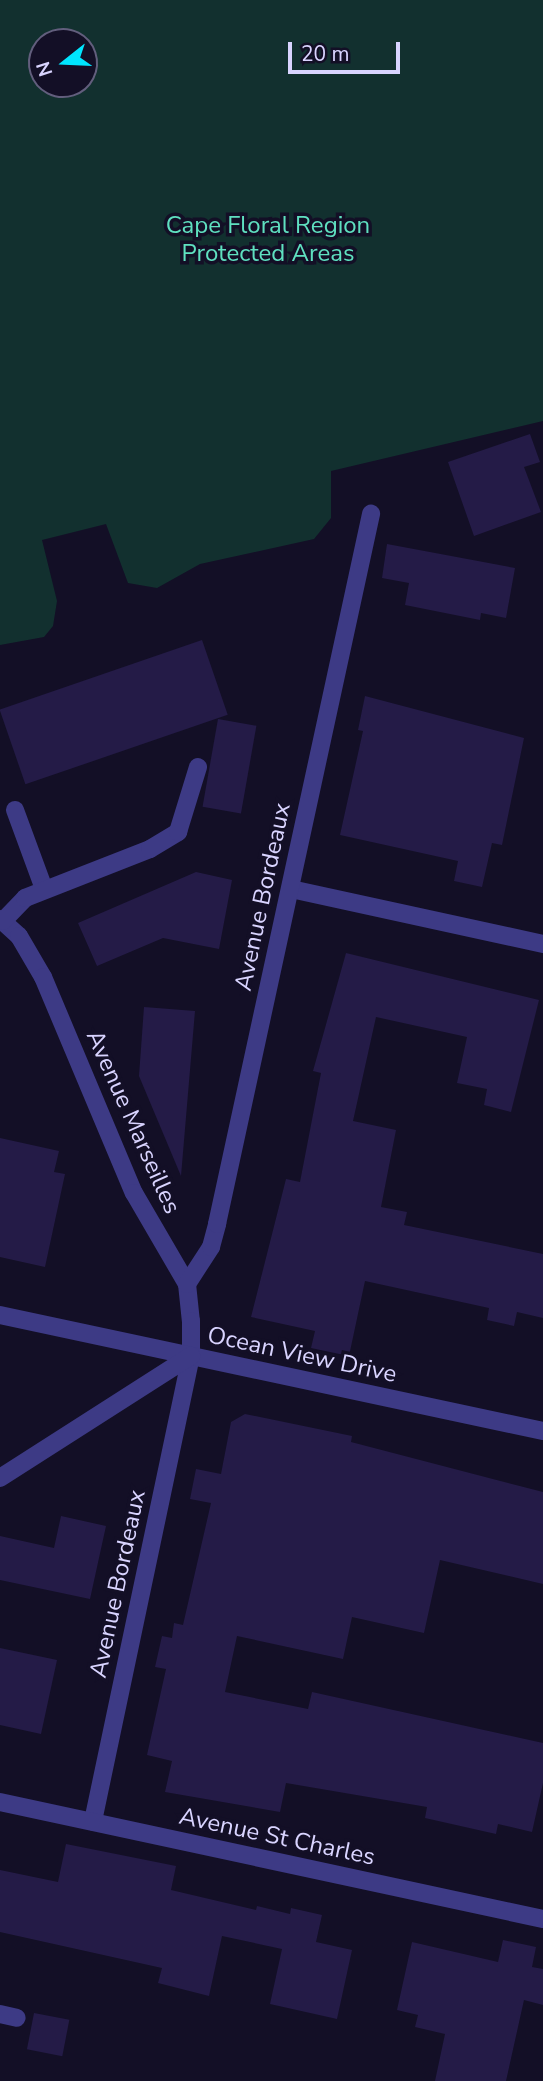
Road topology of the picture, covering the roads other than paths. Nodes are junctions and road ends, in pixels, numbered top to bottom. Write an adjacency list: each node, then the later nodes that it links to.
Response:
1 (370, 514): 5 (street, Avenue Bordeaux)
2 (198, 767): 4 (street)
3 (15, 810): 4 (street)
4 (44, 889): 6 (street)
5 (290, 889): 7 (street); 8 (street, Avenue Bordeaux)
6 (2, 920): 8 (street, Avenue Marseilles)
7 (543, 944)
8 (187, 1284): 10 (street, Avenue Marseilles)
9 (0, 1315): 10 (street)
10 (191, 1356): 11 (street, Ocean View Drive); 12 (street, Ocean View Drive); 14 (street, Avenue Bordeaux)
11 (543, 1431)
12 (0, 1478)
13 (0, 1802): 14 (street, Avenue St Charles)
14 (93, 1822): 15 (street, Avenue St Charles)
15 (543, 1919)

